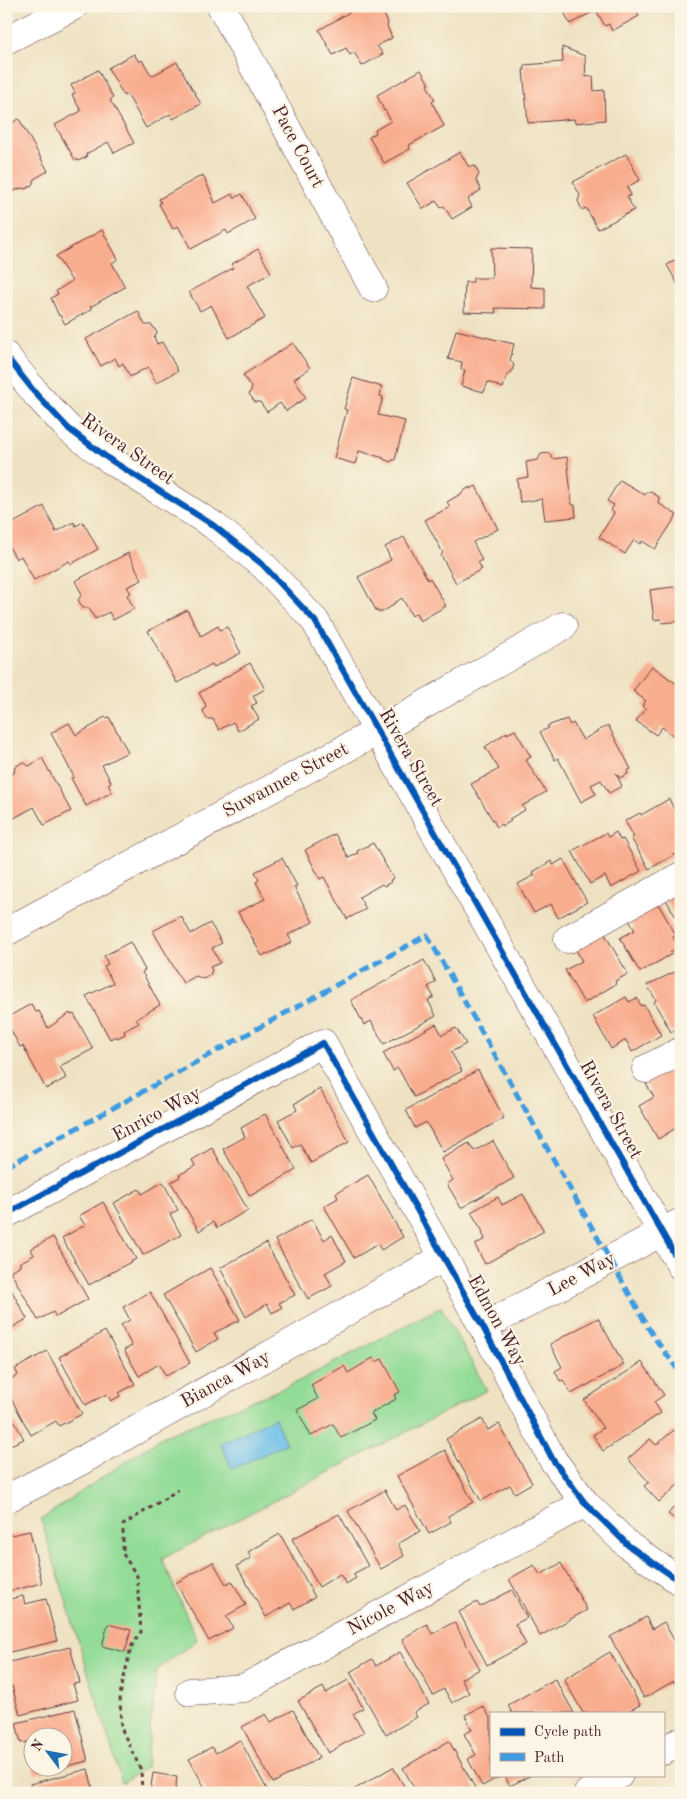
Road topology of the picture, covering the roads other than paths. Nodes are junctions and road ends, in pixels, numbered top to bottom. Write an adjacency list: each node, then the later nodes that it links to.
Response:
1 (74, 6): 3 (street)
2 (221, 6): 4 (street, Pace Court)
3 (6, 40)
4 (373, 288)
5 (6, 356): 7 (street, Rivera Street)
6 (563, 626): 7 (street, Suwannee Street)
7 (378, 731): 9 (street, Suwannee Street); 15 (street, Rivera Street)
8 (681, 876): 10 (street)
9 (6, 932)
10 (568, 939)
11 (323, 1043): 14 (street, Enrico Way); 16 (street, Edmon Way)
12 (681, 1051): 13 (street)
13 (646, 1069)
14 (6, 1214)
15 (671, 1228): 17 (street, Rivera Street); 18 (street, Lee Way)
16 (444, 1257): 18 (street, Edmon Way); 19 (street, Bianca Way)
17 (681, 1266)
18 (483, 1327): 20 (street, Edmon Way)
19 (6, 1499)
20 (585, 1503): 21 (street, Edmon Way); 22 (street, Nicole Way)
21 (681, 1582)
22 (190, 1692)
23 (681, 1741): 24 (street)
24 (664, 1750)
25 (617, 1776): 26 (street)
26 (592, 1792)

